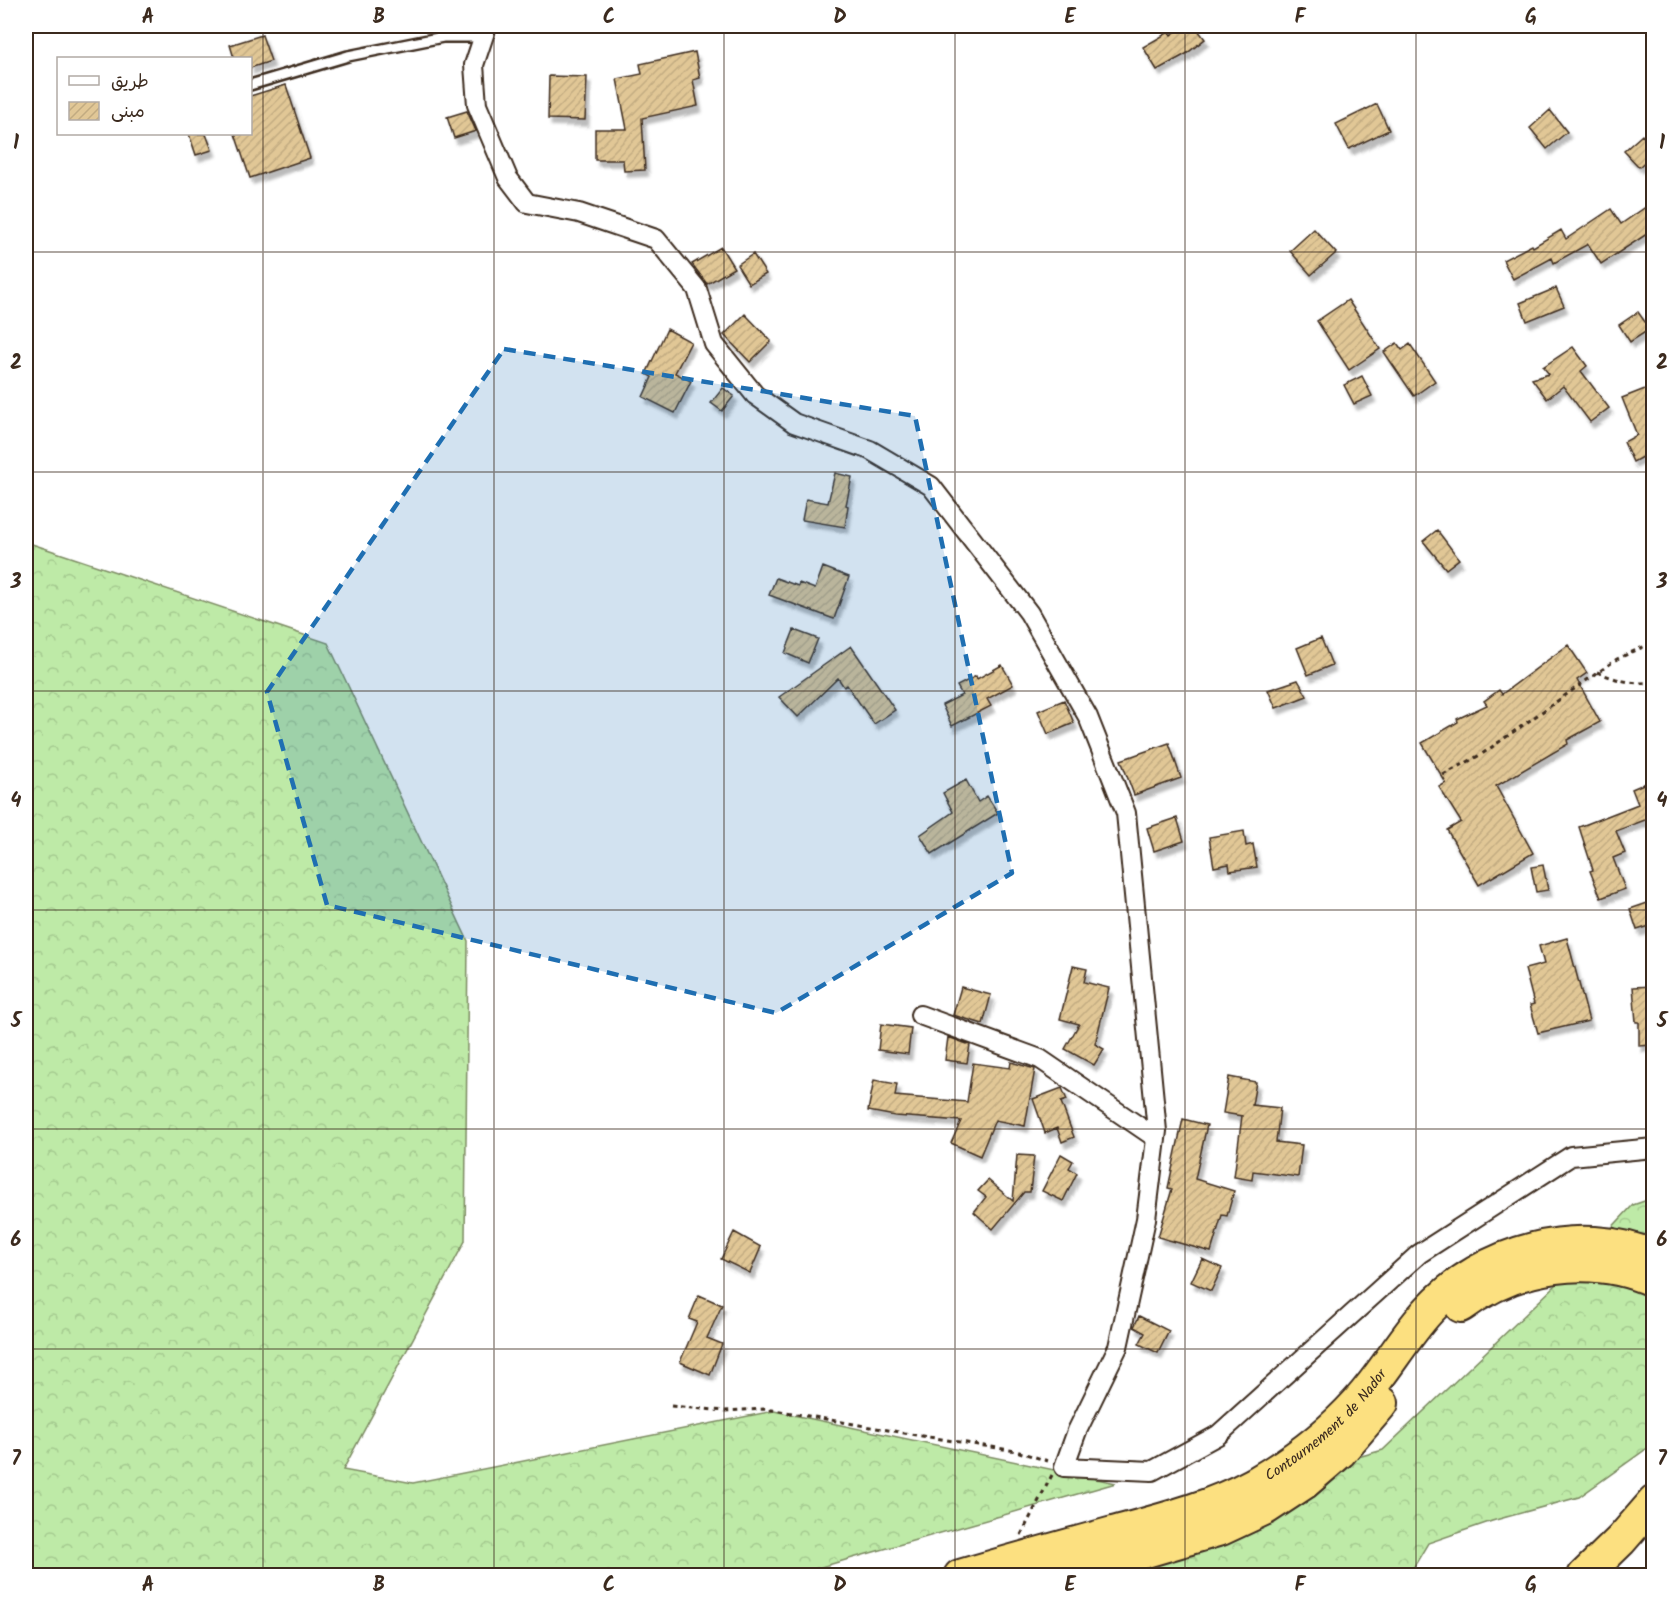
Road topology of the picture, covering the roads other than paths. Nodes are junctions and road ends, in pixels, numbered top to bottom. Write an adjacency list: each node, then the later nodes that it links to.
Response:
1 (486, 31): 2 (lane); 4 (street)
2 (252, 84)
3 (920, 1015): 4 (street)
4 (1156, 1138): 5 (street)
5 (1653, 1149)
6 (1653, 1257): 10 (highway, Contournement de Nador)
7 (1653, 1281): 11 (highway, Contournement de Nador)
8 (1653, 1502): 12 (highway)
9 (1653, 1535): 13 (highway)
10 (960, 1575)
11 (1061, 1575)
12 (1584, 1575)
13 (1616, 1575)

